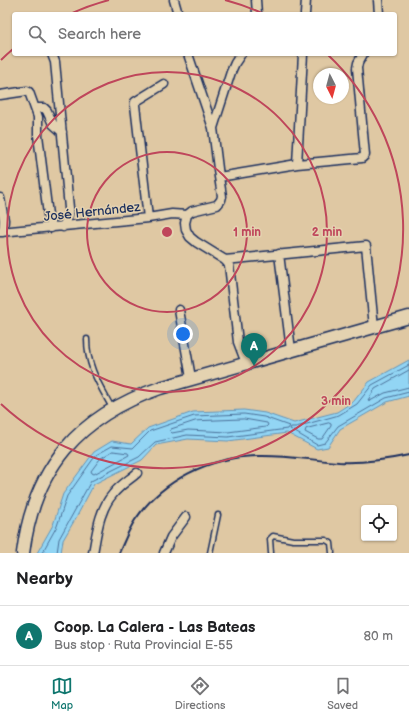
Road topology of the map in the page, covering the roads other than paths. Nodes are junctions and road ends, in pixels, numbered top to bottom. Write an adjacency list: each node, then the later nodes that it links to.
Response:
1 (174, 0): 5 (street)
2 (256, 0): 6 (street)
3 (306, 0): 7 (street)
4 (378, 0): 8 (street)
5 (177, 12)
6 (257, 12)
7 (305, 12)
8 (379, 12)
9 (53, 56): 18 (street)
10 (189, 56): 17 (street)
11 (240, 56): 17 (street)
12 (303, 56): 19 (street)
13 (362, 56): 19 (street)
14 (164, 84): 23 (street)
15 (0, 95): 16 (street)
16 (35, 108): 18 (street); 25 (street)
17 (213, 128): 20 (street)
18 (62, 132): 24 (street)
19 (297, 164): 20 (street)
20 (219, 177): 22 (street)
21 (0, 198): 26 (street)
22 (186, 215): 23 (street, José Hernández); 28 (street)
23 (148, 218): 24 (street, José Hernández)
24 (63, 227): 25 (street, José Hernández)
25 (51, 228): 26 (street, José Hernández)
26 (1, 232)
27 (279, 254): 28 (street); 31 (street); 33 (street)
28 (225, 260): 34 (street)
29 (179, 310): 35 (street)
30 (409, 317): 31 (main road)
31 (374, 327): 33 (main road)
32 (87, 339): 36 (lane)
33 (291, 350): 34 (main road)
34 (246, 363): 35 (main road)
35 (191, 378): 36 (main road)
36 (112, 408): 40 (main road)
37 (137, 473): 41 (street)
38 (218, 515): 43 (lane)
39 (186, 517): 42 (street)
40 (23, 553)
41 (93, 553)
42 (164, 553)
43 (210, 553)
44 (271, 553): 45 (lane)
45 (332, 553)

